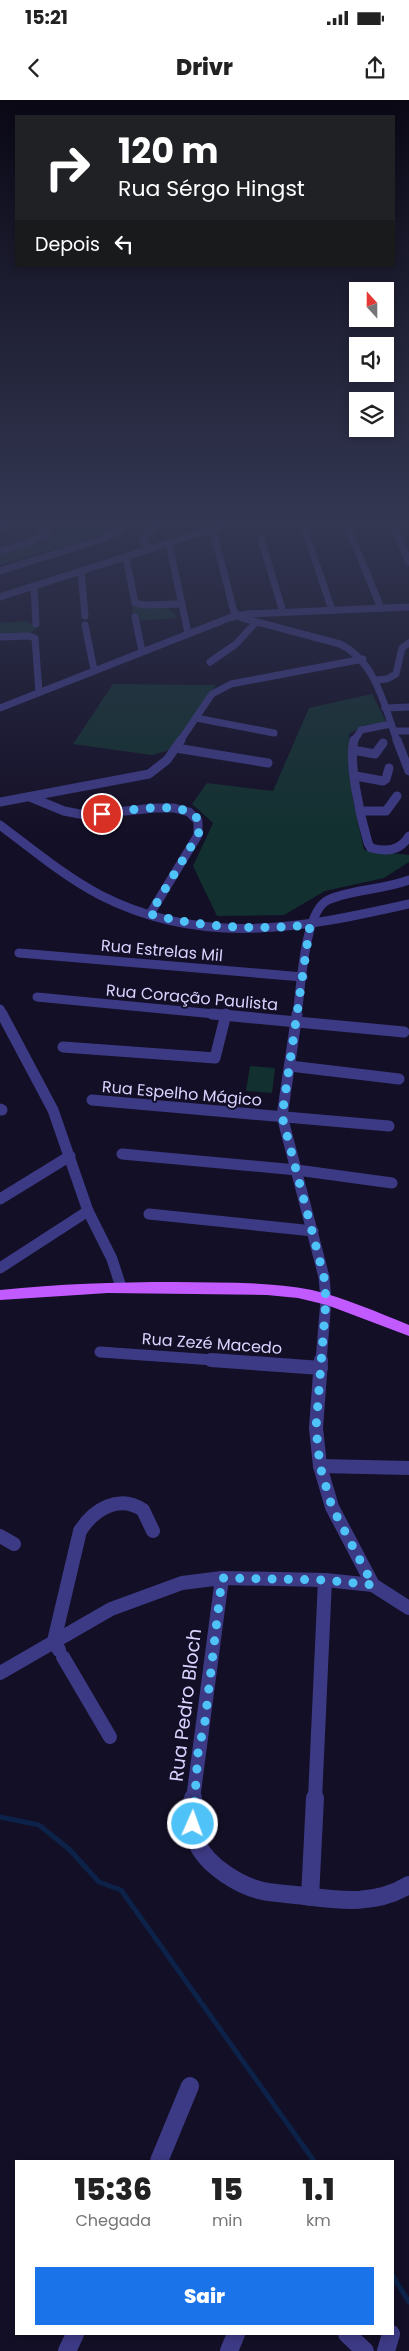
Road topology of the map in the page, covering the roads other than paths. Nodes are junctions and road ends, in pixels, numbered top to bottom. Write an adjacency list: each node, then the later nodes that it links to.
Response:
1 (86, 628): 13 (street)
2 (137, 628): 10 (street)
3 (187, 628): 7 (street)
4 (203, 628): 7 (street)
5 (251, 628): 12 (street)
6 (279, 628): 11 (street)
7 (188, 633): 10 (street)
8 (0, 637): 15 (street)
9 (409, 643): 14 (street)
10 (142, 651): 13 (street)
11 (363, 659): 14 (street); 19 (street)
12 (210, 662)
13 (94, 670): 15 (street)
14 (376, 680): 18 (street)
15 (40, 692): 17 (street)
16 (409, 707): 18 (street)
17 (0, 708)
18 (386, 708): 20 (street)
19 (196, 718): 22 (street); 24 (street)
20 (392, 727): 21 (street); 25 (street); 26 (street)
21 (409, 731)
22 (274, 733)
23 (383, 743): 25 (street)
24 (176, 748): 27 (street); 32 (street)
25 (353, 750): 30 (street)
26 (408, 762): 29 (street)
27 (268, 763)
28 (389, 768): 30 (street)
29 (409, 771)
30 (357, 781): 34 (street)
31 (397, 796): 34 (street)
32 (30, 797): 33 (street); 39 (street)
33 (0, 802)
34 (360, 811): 36 (street)
35 (0, 825): 39 (street)
36 (409, 836)
37 (409, 880): 40 (street)
38 (409, 904): 40 (street)
39 (150, 914): 40 (street)
40 (310, 925): 42 (street)
41 (20, 953): 42 (street, Rua Estrelas Mil)
42 (303, 977): 46 (street)
43 (37, 997): 45 (street, Rua Coração Paulista)
44 (0, 1009): 55 (street)
45 (226, 1014): 46 (street, Rua Coração Paulista); 48 (street)
46 (296, 1022): 47 (street, Rua Coração Paulista); 49 (street)
47 (404, 1032)
48 (63, 1047)
49 (290, 1066): 50 (street); 52 (street)
50 (399, 1079)
51 (92, 1100): 52 (street, Rua Espelho Mágico)
52 (282, 1116): 53 (street, Rua Espelho Mágico); 56 (street)
53 (389, 1126)
54 (122, 1154): 56 (street)
55 (70, 1156): 58 (street); 59 (street)
56 (297, 1170): 57 (street); 61 (street)
57 (392, 1183)
58 (0, 1199)
59 (88, 1211): 62 (street); 63 (street)
60 (150, 1214): 61 (street)
61 (313, 1231): 65 (street)
62 (0, 1268)
63 (121, 1287): 64 (main road); 65 (main road)
64 (0, 1295)
65 (326, 1300): 66 (main road); 68 (street)
66 (409, 1331)
67 (100, 1352): 68 (street, Rua Zezé Macedo)
68 (321, 1368): 69 (street)
69 (320, 1466): 70 (street); 76 (street)
70 (409, 1468)
71 (153, 1531): 78 (street)
72 (0, 1536): 73 (street)
73 (14, 1544)
74 (222, 1578): 75 (street); 78 (street); 82 (street, Rua Pedro Bloch)
75 (325, 1580): 76 (street); 82 (street)
76 (373, 1585): 77 (street)
77 (409, 1608)
78 (59, 1650): 79 (street); 80 (street)
79 (0, 1673)
80 (110, 1737)
81 (409, 1884): 82 (street, Rua Pedro Bloch)
82 (310, 1897)
83 (190, 2086): 84 (street)
84 (159, 2160)
85 (75, 2335): 89 (street)
86 (236, 2335): 90 (street)
87 (348, 2335): 91 (street)
88 (391, 2335): 92 (street)
89 (67, 2351)
90 (229, 2351)
91 (365, 2351)
92 (386, 2351)

